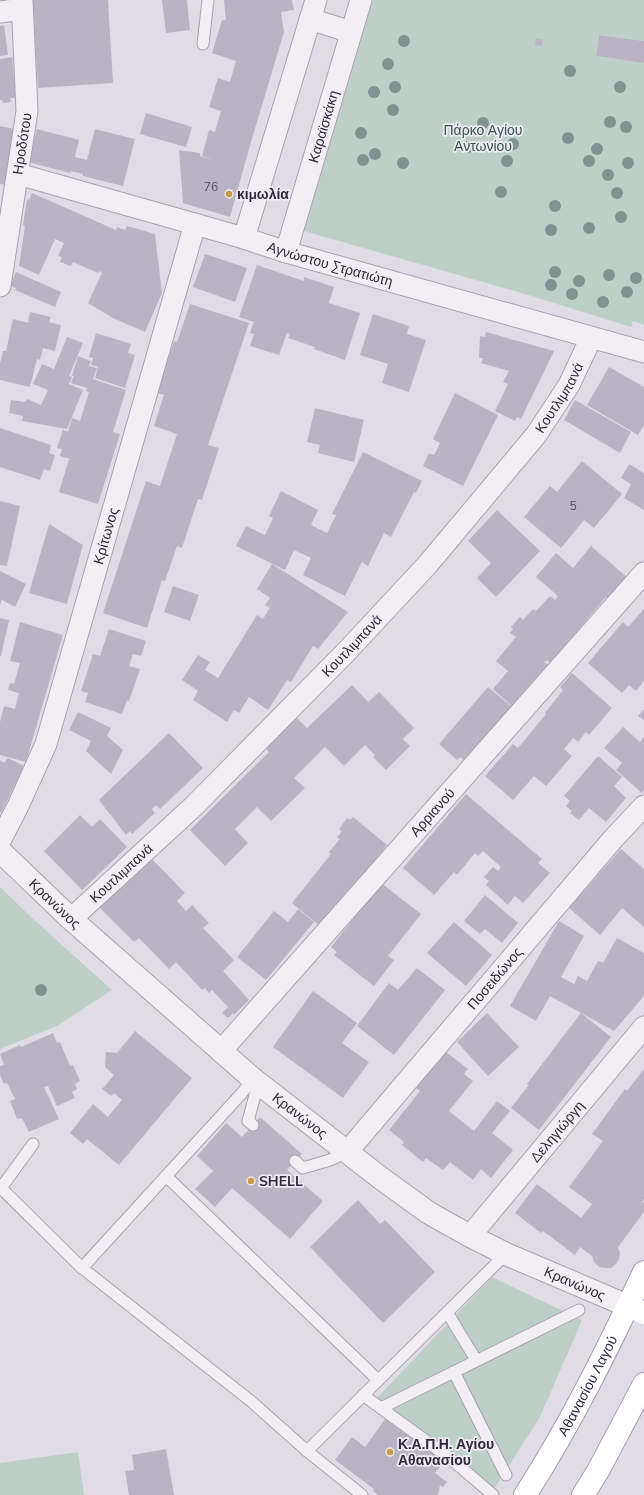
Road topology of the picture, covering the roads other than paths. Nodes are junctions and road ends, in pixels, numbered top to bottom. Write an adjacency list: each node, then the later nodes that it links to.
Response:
1 (208, 0): 7 (lane)
2 (361, 0): 6 (street, Καραϊσκάκη)
3 (22, 5): 5 (street); 8 (street, Ηροδότου)
4 (313, 10): 6 (street); 10 (street)
5 (0, 12)
6 (352, 32): 11 (street, Καραϊσκάκη)
7 (204, 44)
8 (18, 174): 9 (street, Αγνώστου Στρατιώτη); 12 (street, Ηροδότου)
9 (195, 224): 10 (street, Αγνώστου Στρατιώτη); 17 (street, Κρίτωνος)
10 (244, 238): 11 (street, Αγνώστου Στρατιώτη)
11 (286, 252): 13 (street, Αγνώστου Στρατιώτη)
12 (0, 286)
13 (591, 338): 14 (street, Αγνώστου Στρατιώτη); 19 (street, Κουτλιμπανά)
14 (644, 352)
15 (644, 573): 21 (street, Αρριανού)
16 (644, 806): 25 (street, Ποσειδώνος)
17 (0, 841)
18 (0, 851): 19 (street, Κρανώνος)
19 (71, 919): 21 (street, Κρανώνος)
20 (644, 1027): 29 (street, Δεληγιώργη)
21 (221, 1051): 22 (street, Κρανώνος)
22 (256, 1082): 23 (lane); 25 (street, Κρανώνος); 27 (lane)
23 (253, 1125)
24 (33, 1144): 28 (lane)
25 (347, 1152): 26 (lane); 29 (street, Κρανώνος)
26 (295, 1161)
27 (166, 1176): 31 (lane); 38 (lane)
28 (0, 1188): 31 (lane)
29 (470, 1236): 30 (street, Κρανώνος)
30 (506, 1254): 33 (street, Κρανώνος); 35 (lane)
31 (82, 1268): 42 (lane)
32 (644, 1272): 33 (main road, Αθανασίου Λαγού)
33 (636, 1309): 46 (main road, Αθανασίου Λαγού)
34 (579, 1310): 36 (lane)
35 (447, 1312): 36 (lane); 38 (lane)
36 (476, 1360): 37 (lane)
37 (454, 1372): 41 (lane); 43 (lane)
38 (378, 1380): 40 (lane)
39 (644, 1384): 47 (main road)
40 (363, 1395): 41 (lane); 42 (lane)
41 (381, 1408): 45 (lane)
42 (307, 1451): 44 (lane)
43 (506, 1475)
44 (362, 1495)
45 (493, 1495)
46 (526, 1495)
47 (583, 1495)

